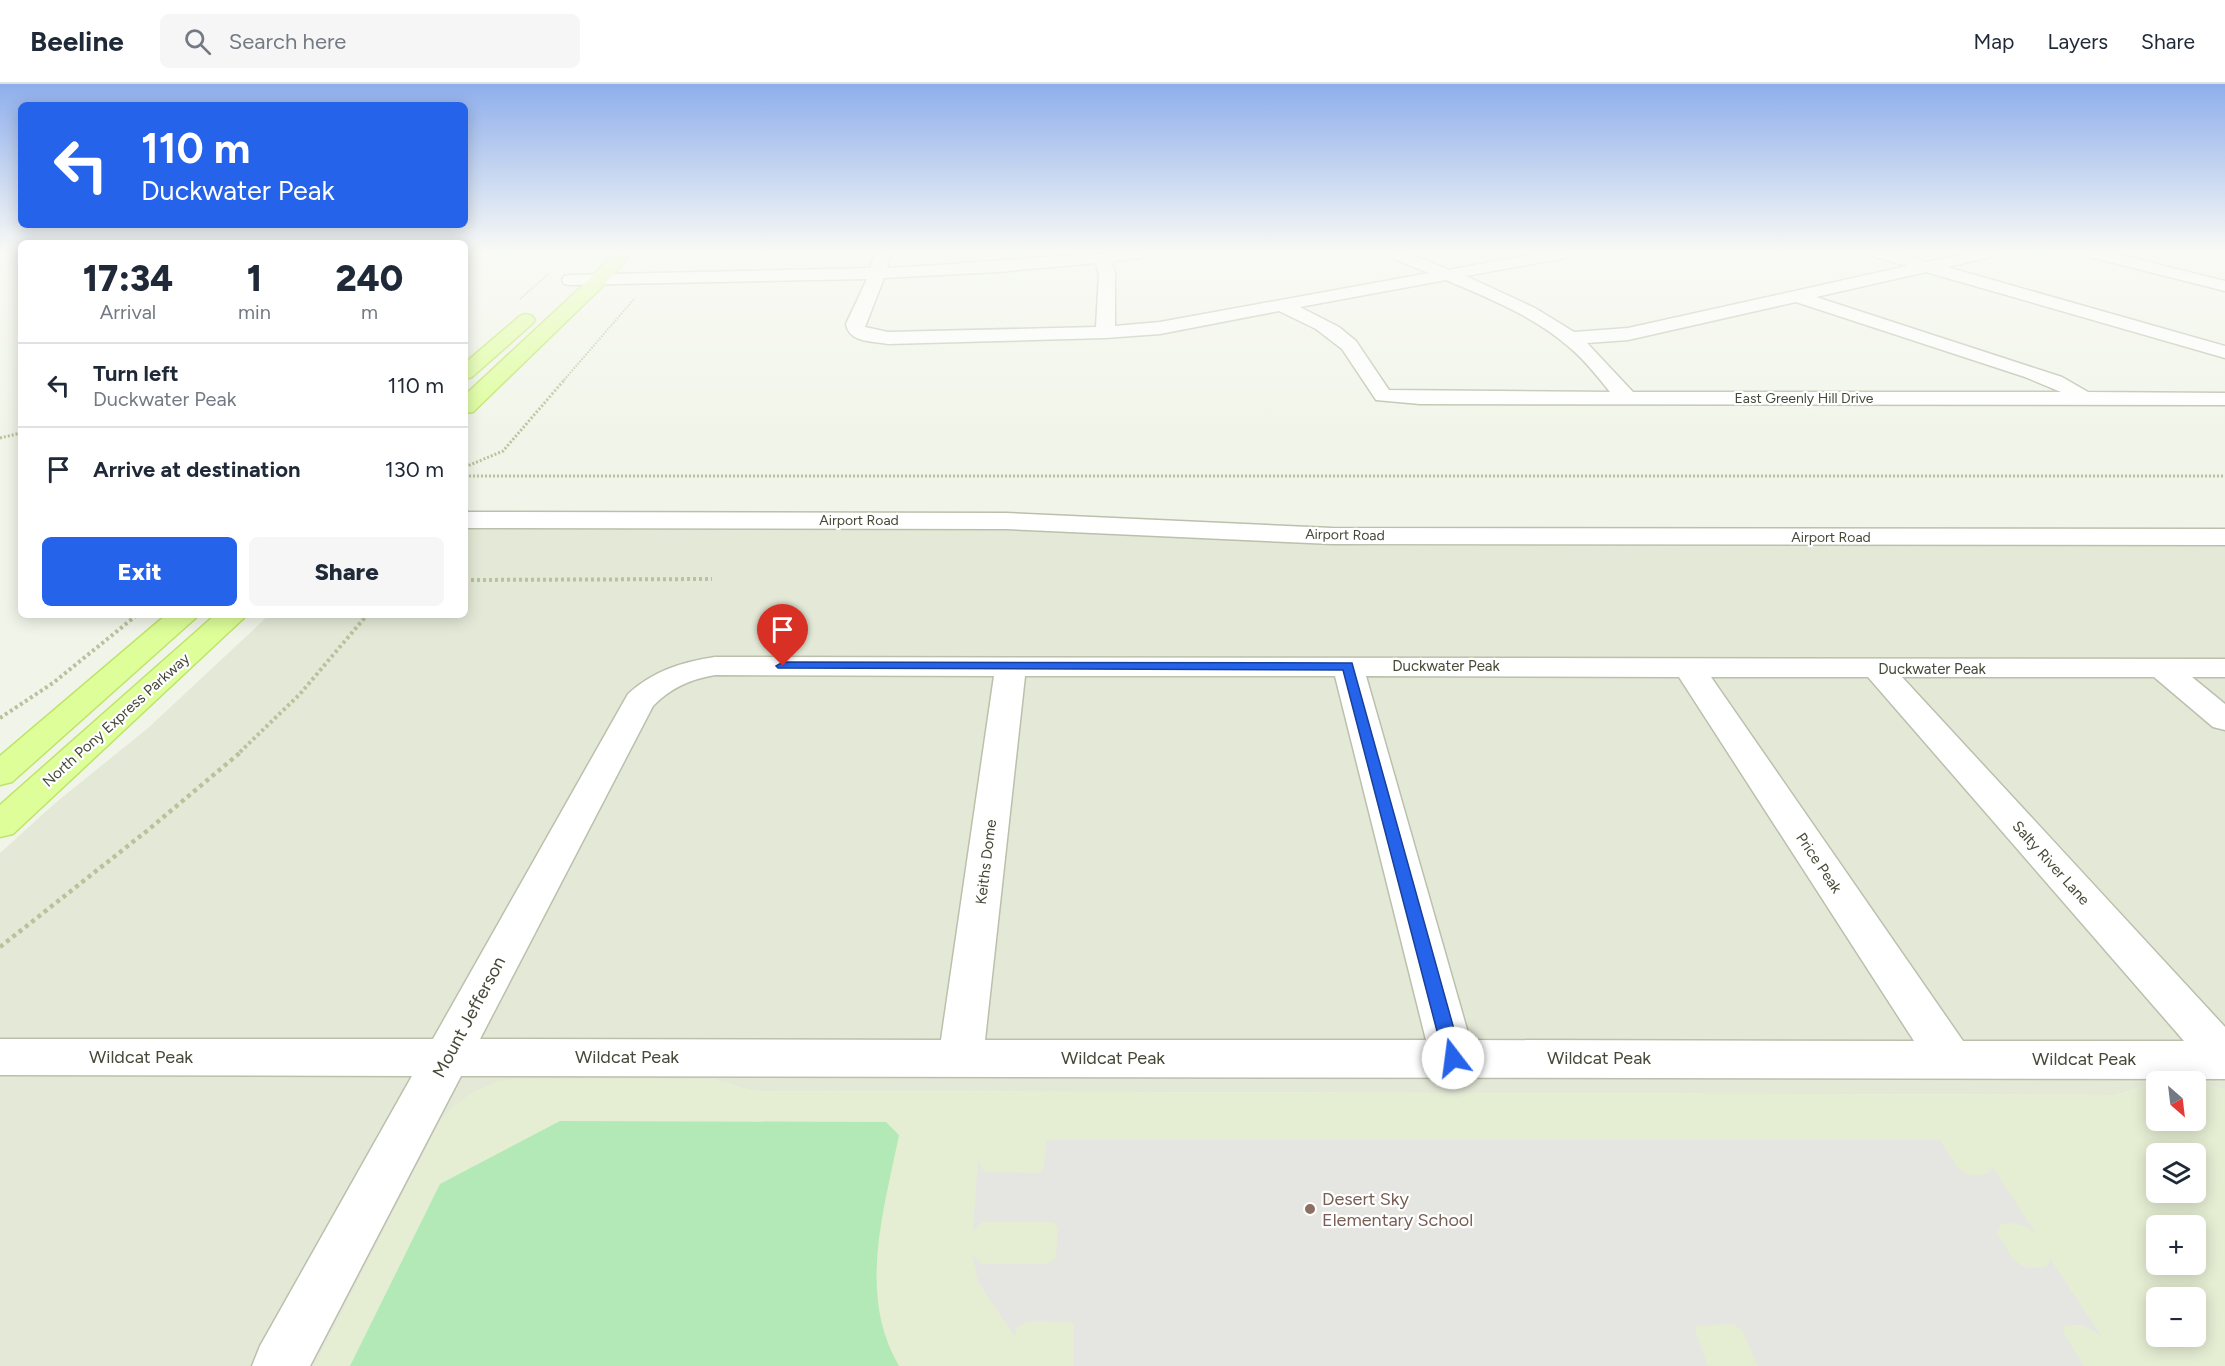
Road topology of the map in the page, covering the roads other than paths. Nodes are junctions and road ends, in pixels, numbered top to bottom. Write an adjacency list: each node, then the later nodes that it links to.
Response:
1 (534, 313): 14 (main road)
2 (564, 313): 18 (main road)
3 (860, 313): 11 (street)
4 (1106, 313): 11 (street)
5 (1244, 313): 11 (street)
6 (1296, 313): 15 (street, East Greenly Hill Drive)
7 (1529, 313): 12 (street)
8 (1722, 313): 12 (street)
9 (1848, 313): 16 (street)
10 (2087, 313): 13 (street)
11 (1105, 332)
12 (1570, 338): 15 (street)
13 (2225, 352)
14 (468, 370)
15 (1626, 397): 16 (street, East Greenly Hill Drive)
16 (2086, 398): 17 (street, East Greenly Hill Drive)
17 (2225, 399)
18 (468, 404)
19 (468, 520): 20 (street, Airport Road)
20 (2225, 537)
21 (180, 618): 31 (main road)
22 (229, 618): 32 (main road, North Pony Express Parkway)
23 (1011, 666): 24 (street, Duckwater Peak); 29 (street, Duckwater Peak); 35 (street, Keiths Dome)
24 (1348, 666): 25 (street, Duckwater Peak); 36 (street)
25 (1688, 666): 28 (street, Duckwater Peak); 38 (street, Price Peak)
26 (2162, 668): 27 (street, Duckwater Peak); 28 (street, Duckwater Peak); 30 (street)
27 (2225, 668)
28 (1878, 669): 37 (street, Salty River Lane)
29 (669, 678): 34 (street, Mount Jefferson)
30 (2225, 720)
31 (0, 774)
32 (0, 825)
33 (0, 1057): 34 (street, Wildcat Peak)
34 (447, 1057): 35 (street, Wildcat Peak); 39 (street, Mount Jefferson)
35 (961, 1058): 36 (street, Wildcat Peak)
36 (1453, 1058): 38 (street, Wildcat Peak)
37 (2225, 1058): 38 (street, Wildcat Peak)
38 (1950, 1059)
39 (280, 1366)

